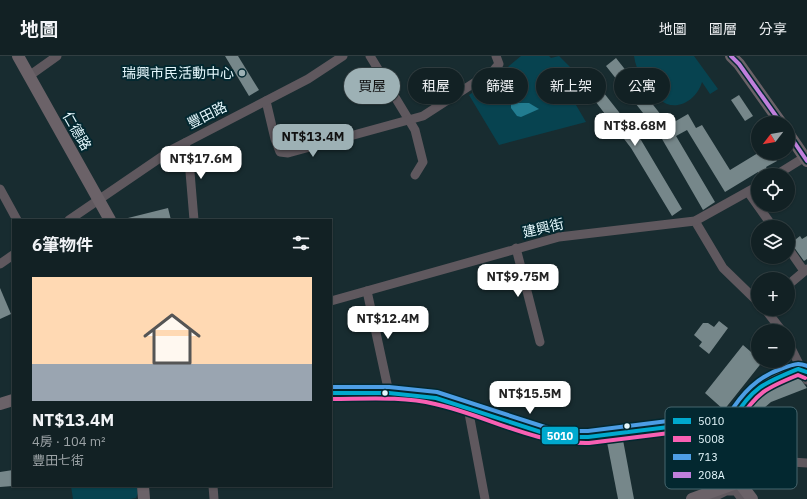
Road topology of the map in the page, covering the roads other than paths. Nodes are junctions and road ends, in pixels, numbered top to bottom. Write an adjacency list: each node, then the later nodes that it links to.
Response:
1 (18, 56): 7 (street, 仁德路)
2 (57, 56): 7 (street)
3 (343, 56): 8 (street, 豐田路)
4 (370, 56): 10 (street)
5 (496, 56): 10 (street)
6 (731, 56): 9 (street)
7 (29, 76): 19 (street, 仁德路)
8 (266, 101): 10 (street); 11 (street, 豐田路)
9 (776, 116)
10 (409, 121): 15 (street)
11 (185, 143): 19 (street, 豐田路); 23 (street)
12 (795, 143): 13 (street)
13 (806, 159): 14 (street)
14 (789, 168)
15 (415, 176)
16 (0, 189): 20 (street)
17 (751, 190): 18 (street, 建興街)
18 (748, 192): 24 (street); 25 (street, 建興街)
19 (98, 199): 21 (street, 豐田路); 22 (street, 仁德路)
20 (16, 219)
21 (70, 219)
22 (109, 219)
23 (194, 219)
24 (768, 220)
25 (695, 221): 26 (street, 建興街); 33 (street)
26 (516, 248): 32 (street, 建興街); 35 (street)
27 (12, 256): 29 (street)
28 (795, 257): 30 (street)
29 (0, 264)
30 (806, 270): 31 (street)
31 (795, 279)
32 (367, 291): 34 (street, 建興街); 39 (street)
33 (751, 295)
34 (332, 301)
35 (540, 342)
36 (795, 354): 37 (street)
37 (806, 374): 42 (street)
38 (332, 393): 39 (street)
39 (389, 393): 43 (street)
40 (12, 400): 41 (street)
41 (0, 404)
42 (741, 407)
43 (468, 408): 44 (street); 53 (street)
44 (665, 428)
45 (797, 462): 46 (street)
46 (807, 463)
47 (144, 487): 51 (street)
48 (213, 487): 52 (street)
49 (720, 489): 54 (street)
50 (744, 489): 57 (street)
51 (144, 499)
52 (214, 499)
53 (485, 499)
54 (692, 499)
55 (710, 499): 56 (street)
56 (742, 499)
57 (752, 499)

